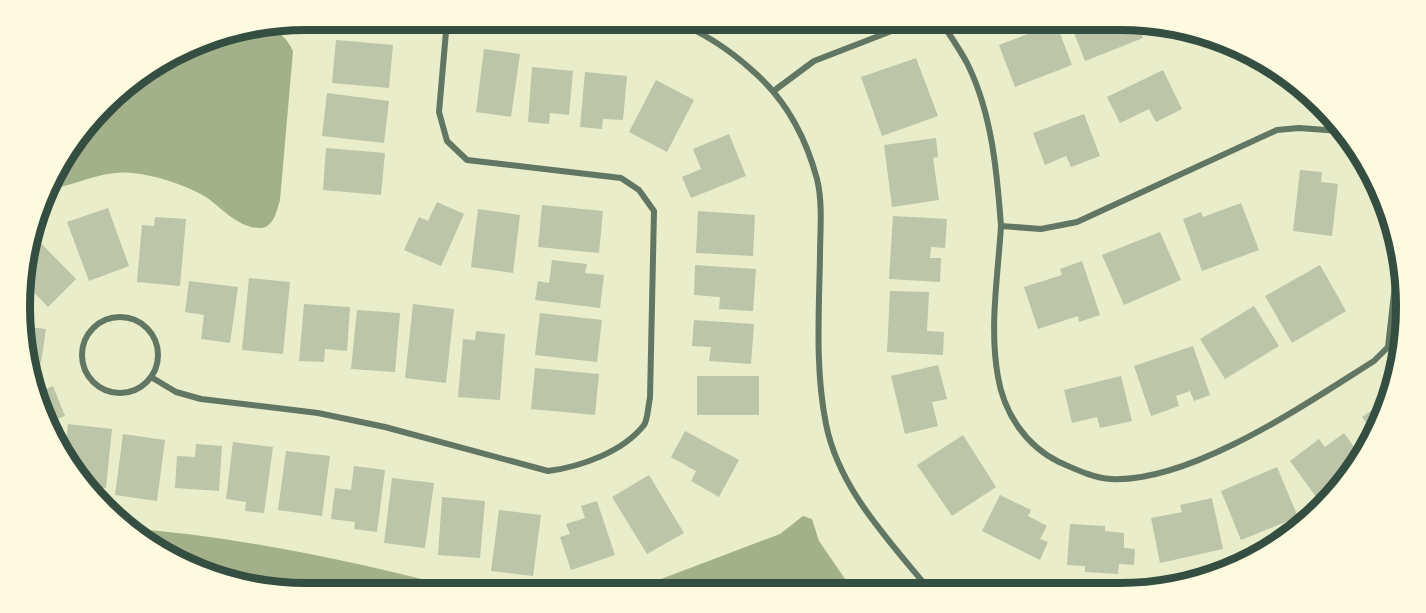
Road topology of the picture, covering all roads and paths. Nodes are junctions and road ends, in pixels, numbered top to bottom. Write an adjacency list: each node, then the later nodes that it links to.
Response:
1 (446, 30): 9 (street)
2 (695, 30): 5 (street)
3 (894, 30): 5 (street)
4 (946, 30): 7 (street)
5 (775, 90): 10 (street)
6 (1333, 130): 7 (street)
7 (1001, 226): 8 (street)
8 (1395, 286)
9 (151, 377): 9 (street)
10 (924, 583)

